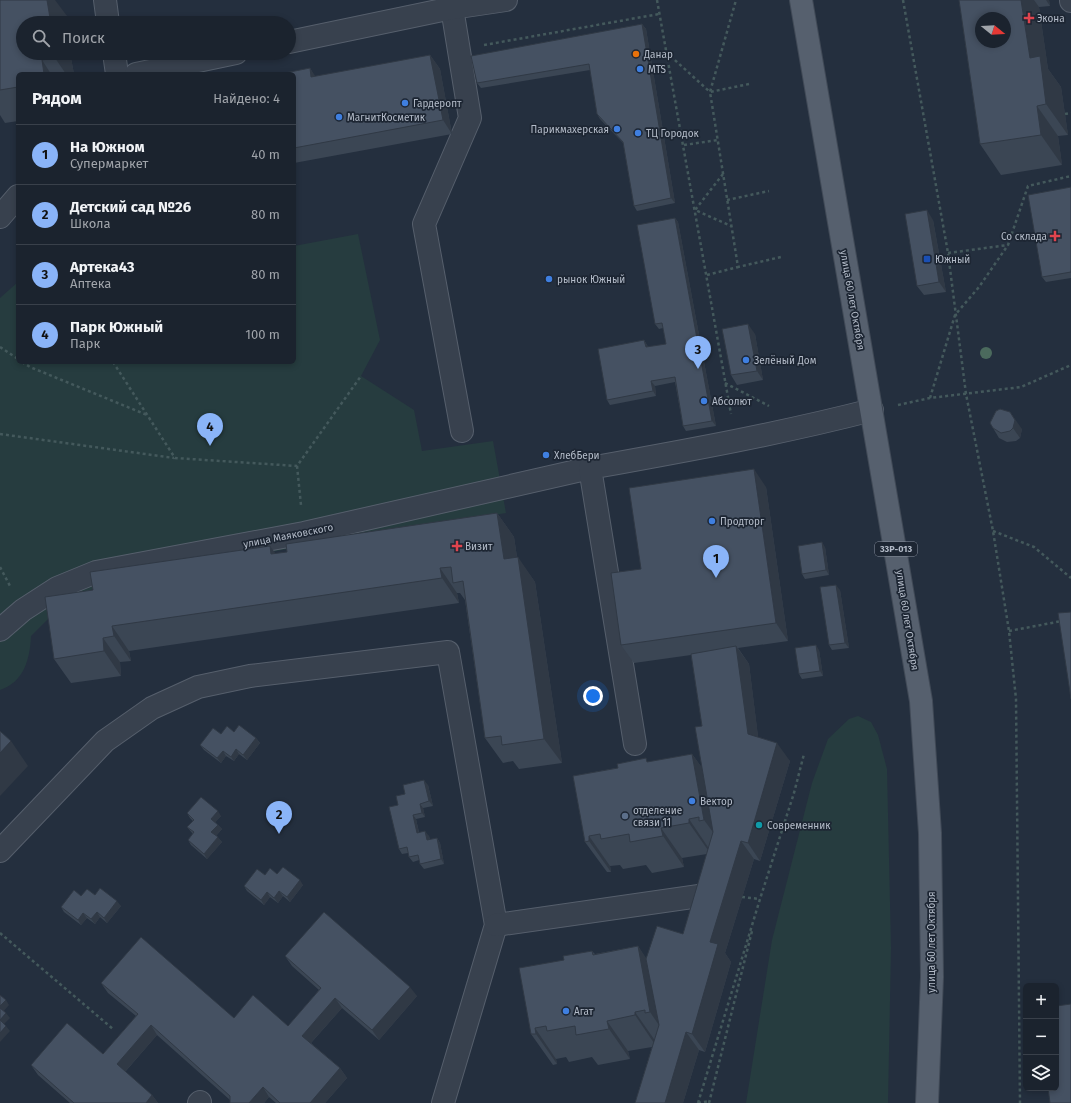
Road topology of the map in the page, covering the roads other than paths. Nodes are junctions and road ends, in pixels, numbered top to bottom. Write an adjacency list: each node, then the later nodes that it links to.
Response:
1 (105, 0): 6 (street)
2 (506, 0): 5 (street)
3 (801, 0): 14 (main road, улица 60 лет Октября / 33Р-013)
4 (418, 7): 5 (street); 7 (street)
5 (452, 8): 15 (street)
6 (107, 16)
7 (296, 40)
8 (115, 60): 10 (street)
9 (203, 60): 11 (street)
10 (117, 72)
11 (146, 72)
12 (16, 198): 13 (street)
13 (0, 217)
14 (872, 410): 16 (street, улица Маяковского); 23 (main road, улица 60 лет Октября / 33Р-013)
15 (462, 431)
16 (590, 468): 17 (street, улица Маяковского); 18 (street)
17 (0, 630)
18 (635, 744)
19 (0, 851): 21 (street)
20 (712, 894): 21 (street)
21 (496, 925): 22 (street)
22 (443, 1103)
23 (927, 1103)

